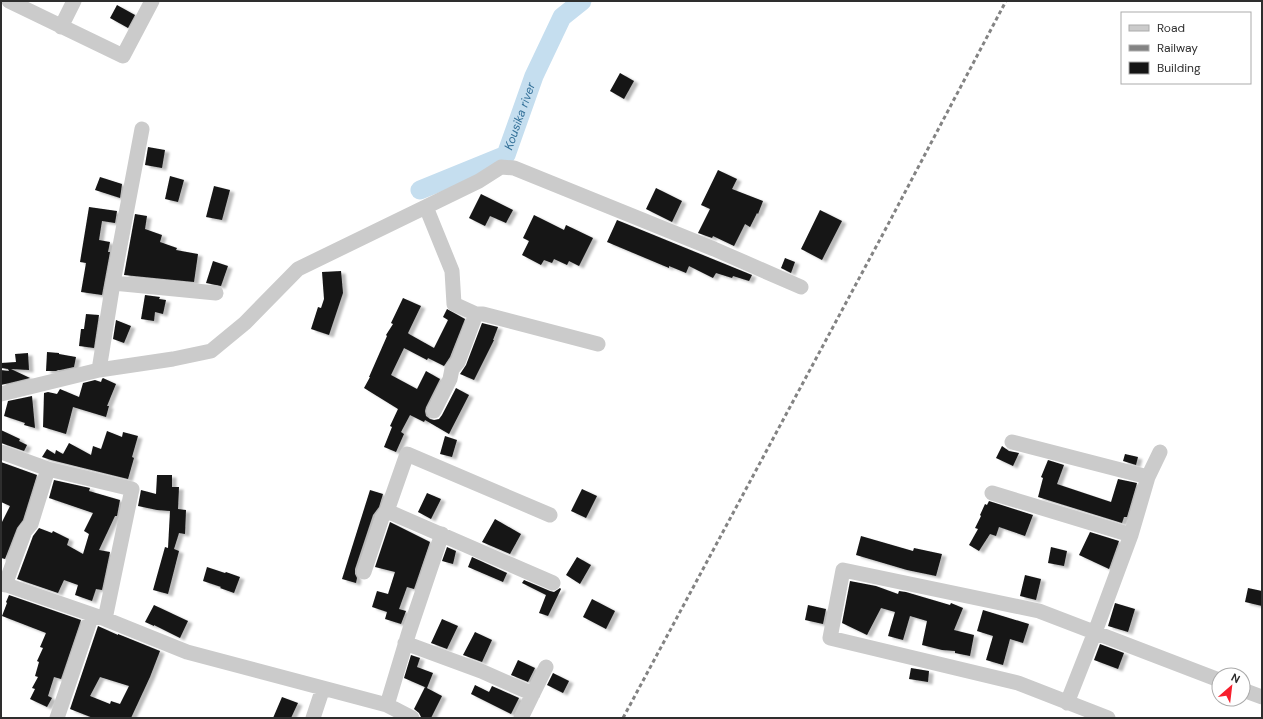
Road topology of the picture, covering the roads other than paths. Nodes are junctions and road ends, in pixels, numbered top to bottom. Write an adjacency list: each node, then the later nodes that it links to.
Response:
1 (9, 1): 4 (street)
2 (74, 1): 4 (street)
3 (152, 1): 4 (street)
4 (61, 27)
5 (142, 129): 7 (street)
6 (426, 207): 8 (street); 10 (street); 12 (street)
7 (113, 283): 9 (street); 12 (street)
8 (801, 287)
9 (216, 293)
10 (476, 314): 11 (street); 14 (street)
11 (598, 344)
12 (99, 370): 13 (street)
13 (1, 394)
14 (434, 411)
15 (1012, 442): 19 (street)
16 (1, 452): 18 (street)
17 (1160, 452): 19 (street)
18 (48, 469): 27 (street); 28 (street)
19 (1148, 478): 24 (street)
20 (992, 493): 24 (street)
21 (387, 511): 22 (street); 23 (street); 25 (street)
22 (550, 515)
23 (442, 534): 26 (street); 30 (street)
24 (1131, 535): 29 (street)
25 (364, 572)
26 (553, 583)
27 (3, 584): 28 (street)
28 (99, 617): 33 (street); 40 (street)
29 (1095, 632): 32 (street); 37 (street); 37 (street)
30 (405, 643): 35 (street); 38 (street)
31 (546, 667): 35 (street)
32 (1211, 677)
33 (323, 688): 38 (street); 41 (street)
34 (1251, 693): 36 (street)
35 (533, 694): 43 (street)
36 (1262, 697)
37 (1067, 702): 39 (street)
38 (387, 706): 42 (street)
39 (1103, 717)
40 (57, 718)
41 (313, 718)
42 (412, 718)
43 (520, 718)

